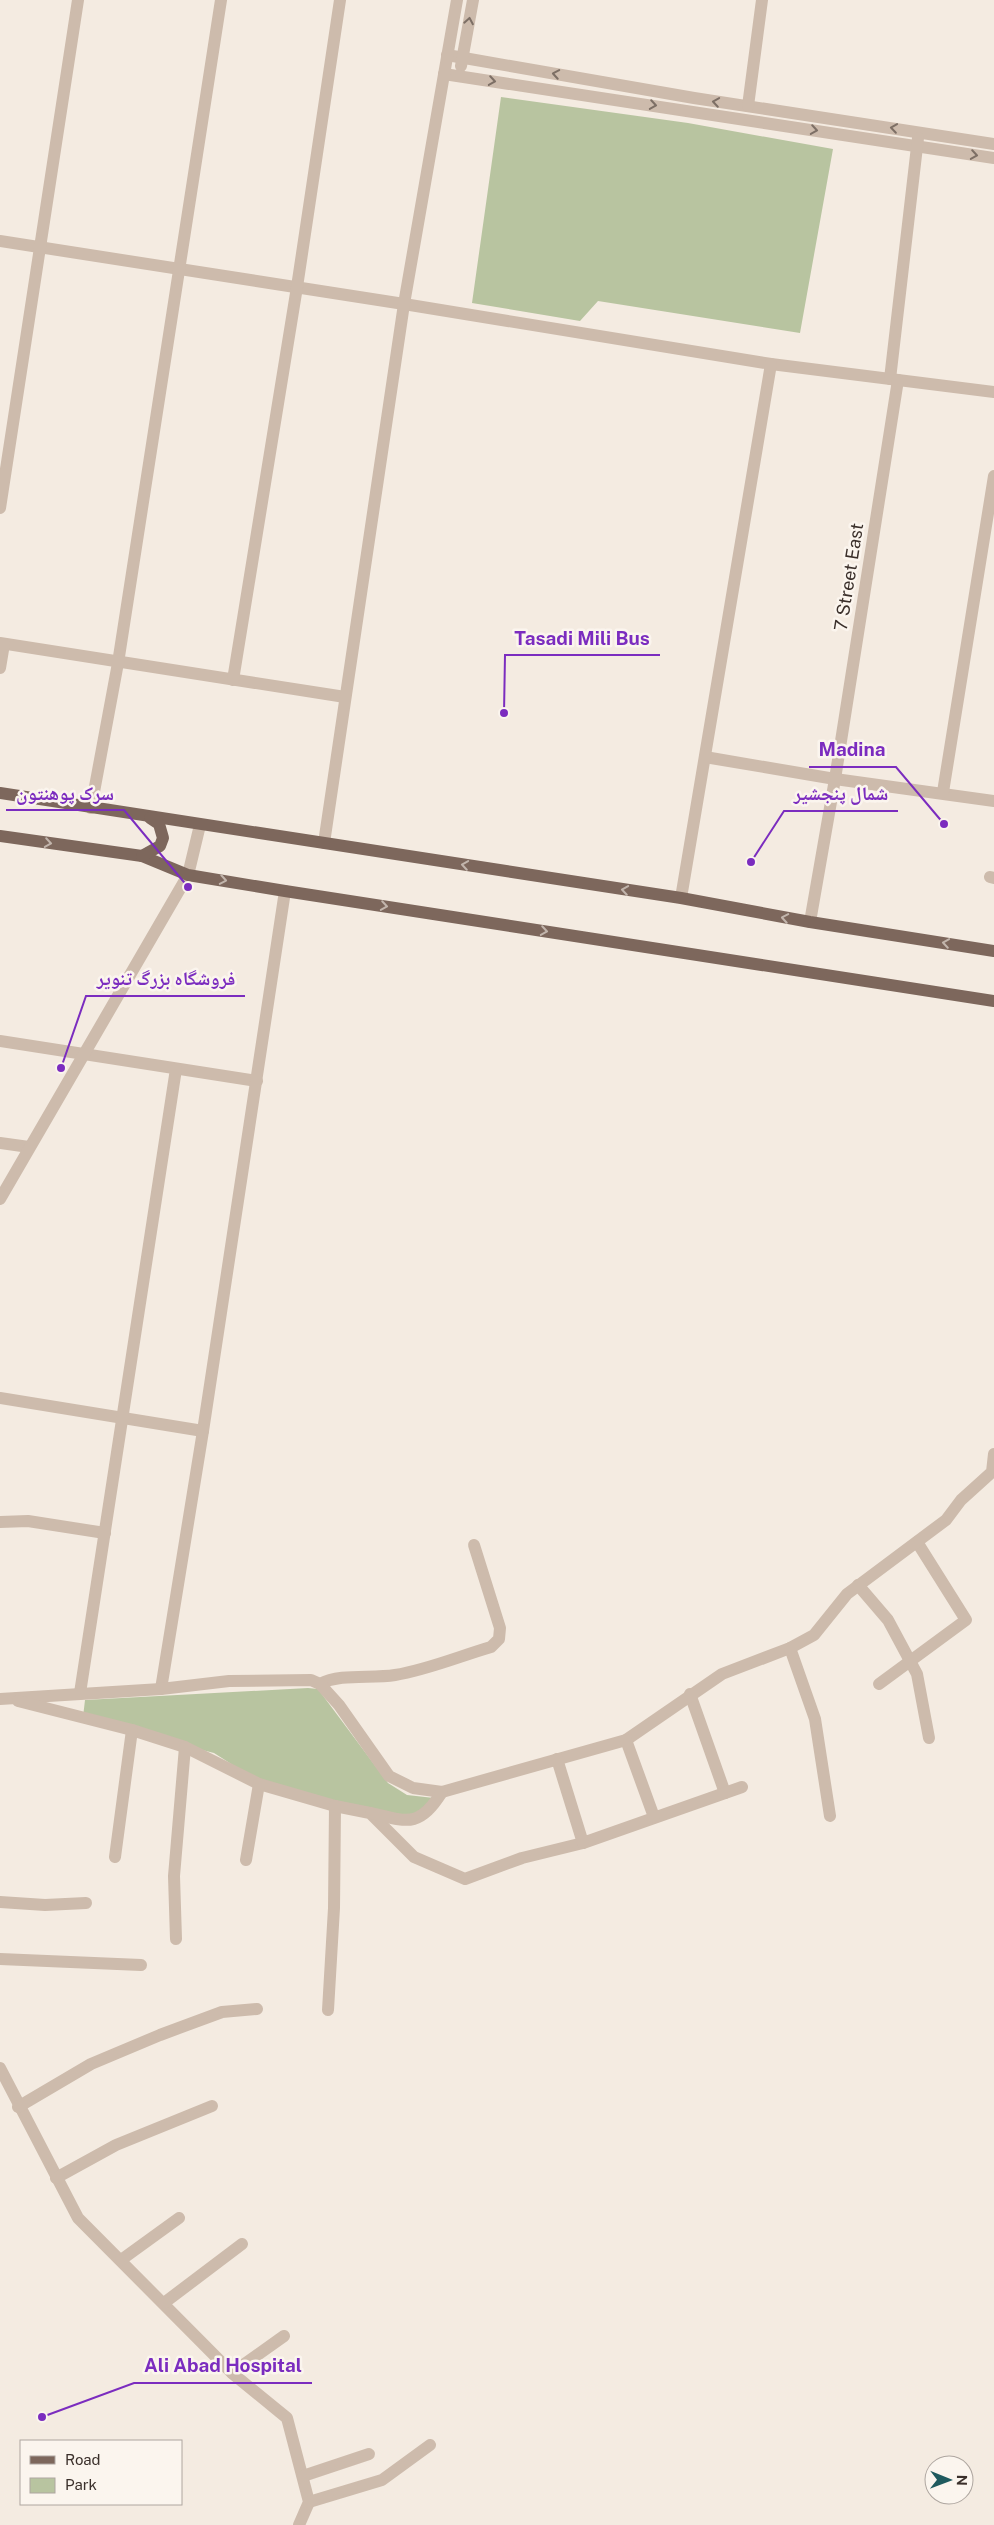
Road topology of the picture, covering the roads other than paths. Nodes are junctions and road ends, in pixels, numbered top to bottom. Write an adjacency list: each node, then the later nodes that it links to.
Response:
1 (78, 0): 17 (street)
2 (220, 0): 18 (street)
3 (340, 0): 19 (street)
4 (457, 0): 7 (street)
5 (473, 0): 8 (street, one-way to 5)
6 (762, 0): 11 (street)
7 (447, 55): 8 (street); 9 (street)
8 (462, 58): 10 (street); 11 (street, one-way to 8)
9 (444, 74): 10 (street); 20 (street)
10 (460, 76): 14 (street, one-way to 14)
11 (748, 106): 12 (street, one-way to 11)
12 (919, 132): 13 (street); 14 (street, 7 Street East)
13 (994, 144)
14 (917, 146): 15 (street, one-way to 15); 22 (street, 7 Street East)
15 (994, 158)
16 (0, 242): 17 (street)
17 (40, 247): 18 (street); 25 (street)
18 (179, 269): 19 (street); 27 (street)
19 (297, 287): 20 (street); 29 (street)
20 (404, 304): 21 (street); 30 (street)
21 (771, 364): 22 (street); 31 (street)
22 (894, 379): 23 (street); 32 (street, 7 Street East)
23 (994, 392)
24 (994, 476): 33 (street)
25 (0, 508)
26 (2, 643): 27 (street); 28 (street)
27 (118, 663): 29 (street); 36 (street)
28 (0, 668)
29 (233, 680): 30 (street)
30 (345, 697): 40 (street)
31 (705, 757): 32 (street); 44 (street)
32 (835, 779): 33 (street); 45 (street, 7 Street East)
33 (943, 792): 35 (street)
34 (0, 793): 36 (main road)
35 (994, 801)
36 (91, 808): 37 (main road)
37 (148, 817): 38 (main road); 41 (main road)
38 (200, 825): 40 (main road); 42 (street)
39 (0, 836): 41 (main road, one-way to 41)
40 (324, 843): 44 (main road, one-way to 40)
41 (142, 856): 42 (main road)
42 (188, 874): 43 (main road, one-way to 43); 49 (street)
43 (285, 891): 47 (main road, one-way to 47); 51 (street)
44 (681, 898): 45 (main road, one-way to 44)
45 (810, 922): 46 (main road, one-way to 45)
46 (994, 951)
47 (994, 1001)
48 (0, 1041): 49 (street)
49 (84, 1055): 50 (street); 53 (street)
50 (176, 1069): 51 (street); 56 (street)
51 (257, 1081): 57 (street)
52 (0, 1143): 53 (street)
53 (29, 1147): 54 (street)
54 (0, 1199)
55 (0, 1398): 56 (street)
56 (121, 1418): 57 (street); 61 (street)
57 (203, 1431): 69 (street)
58 (994, 1454): 59 (street)
59 (993, 1472): 62 (street)
60 (0, 1522): 61 (street)
61 (105, 1533): 70 (street)
62 (917, 1542): 64 (street); 66 (street)
63 (474, 1545): 67 (street)
64 (858, 1585): 65 (street); 66 (street)
65 (790, 1648): 71 (street); 84 (street)
66 (910, 1660): 68 (street); 74 (street)
67 (326, 1681): 69 (street); 80 (street)
68 (879, 1684)
69 (161, 1689): 70 (street)
70 (80, 1693): 72 (street)
71 (690, 1694): 75 (street); 81 (street)
72 (4, 1699): 73 (street)
73 (132, 1730): 76 (street); 87 (street)
74 (929, 1738)
75 (626, 1740): 77 (street); 85 (street)
76 (185, 1747): 78 (street); 91 (street)
77 (557, 1760): 80 (street); 86 (street)
78 (259, 1784): 82 (street); 88 (street)
79 (742, 1787): 81 (street)
80 (442, 1792): 83 (street)
81 (725, 1794): 85 (street)
82 (336, 1806): 83 (street); 95 (street)
83 (370, 1813): 86 (street)
84 (830, 1816)
85 (654, 1817): 86 (street)
86 (583, 1843)
87 (115, 1857)
88 (246, 1860)
89 (0, 1902): 90 (street)
90 (86, 1903)
91 (176, 1939)
92 (0, 1959): 93 (street)
93 (141, 1965)
94 (257, 2009): 98 (street)
95 (328, 2010)
96 (0, 2068): 98 (street)
97 (212, 2106): 99 (street)
98 (18, 2107): 99 (street)
99 (56, 2178): 102 (street)
100 (179, 2218): 102 (street)
101 (242, 2244): 103 (street)
102 (122, 2260): 103 (street)
103 (164, 2303): 105 (street)
104 (284, 2336): 105 (street)
105 (232, 2373): 108 (street)
106 (430, 2445): 109 (street)
107 (369, 2454): 108 (street)
108 (303, 2476): 109 (street)
109 (309, 2502): 110 (street)
110 (299, 2525)

